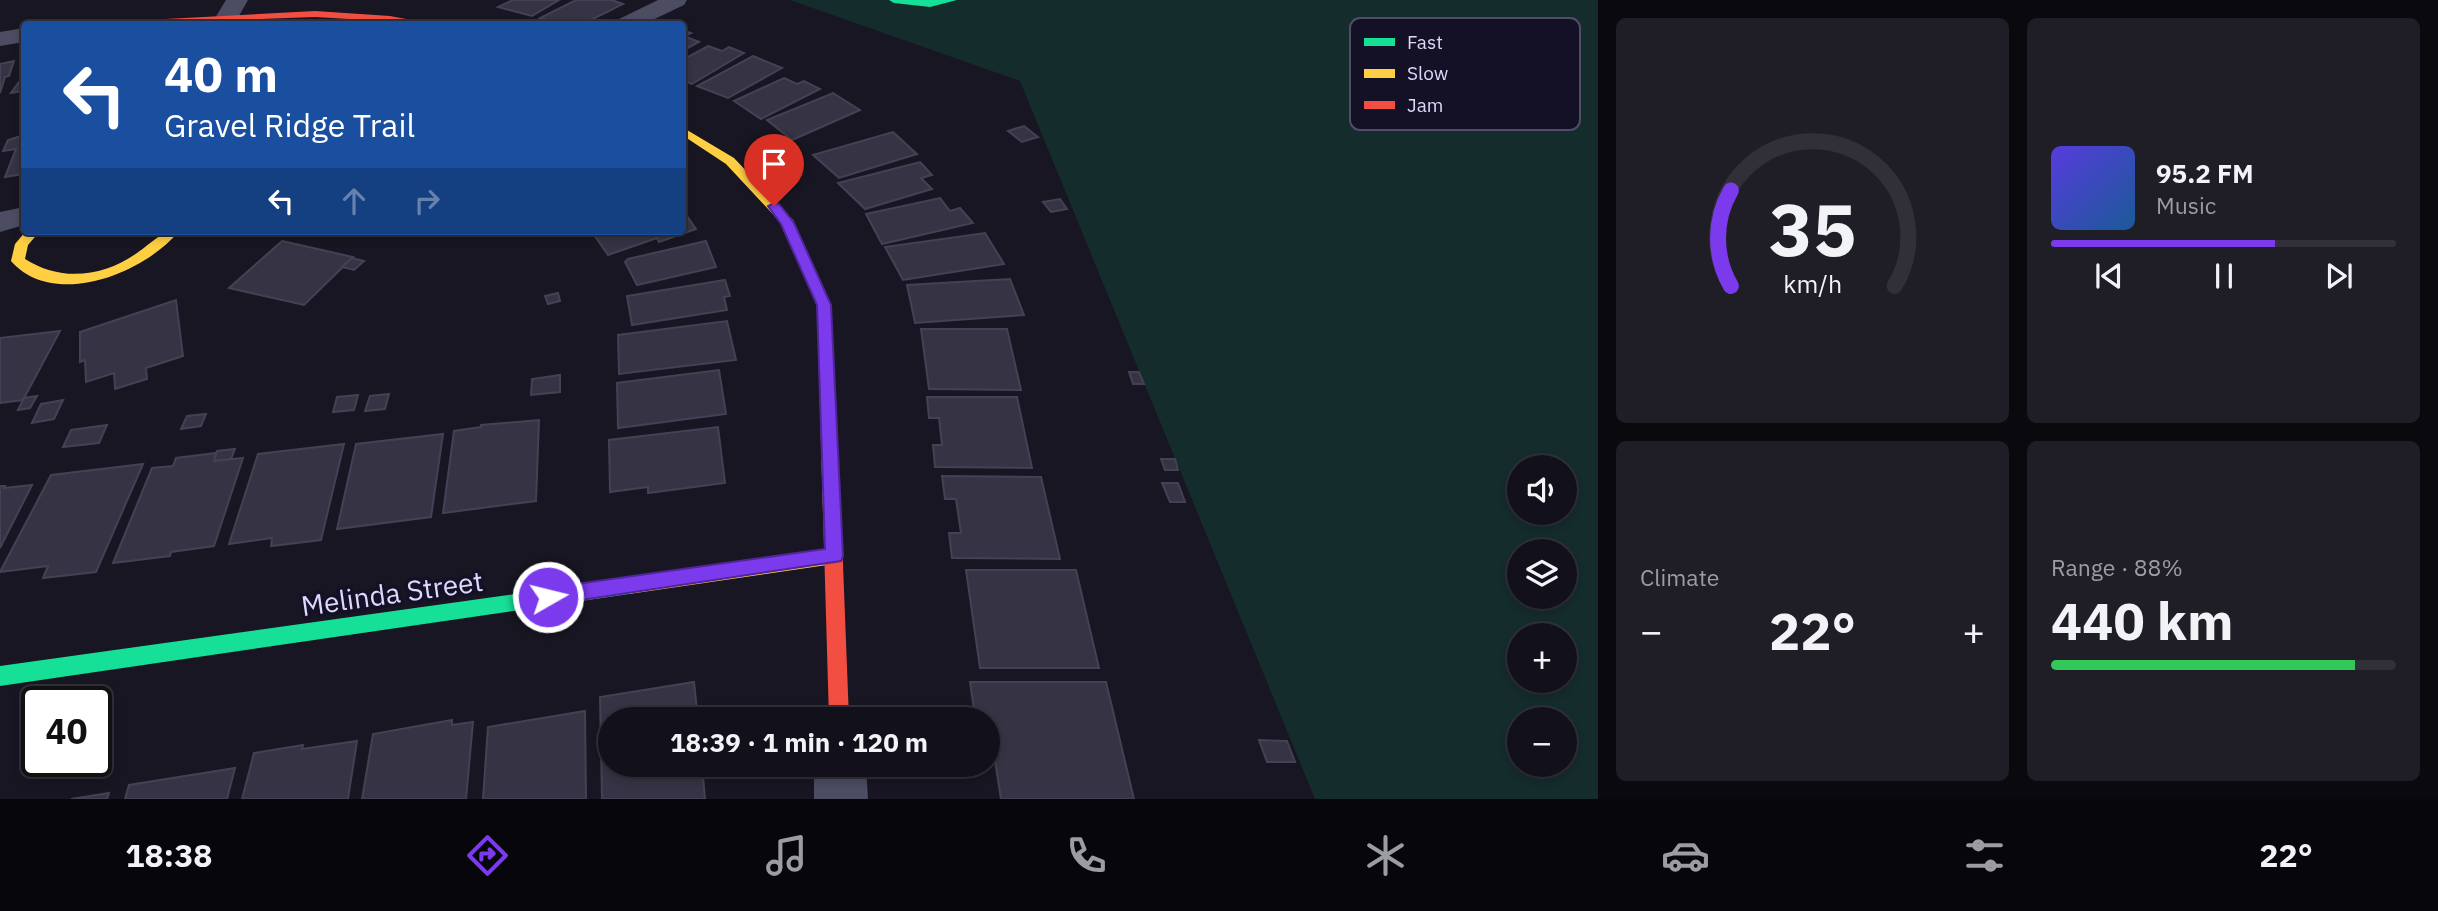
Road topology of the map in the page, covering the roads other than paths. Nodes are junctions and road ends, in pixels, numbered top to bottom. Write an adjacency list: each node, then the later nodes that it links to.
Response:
1 (676, 0): 7 (street)
2 (894, 0): 3 (street)
3 (952, 0)
4 (232, 9): 5 (street); 6 (street)
5 (148, 21)
6 (408, 21)
7 (633, 21)
8 (21, 36): 9 (street)
9 (0, 39)
10 (686, 133): 15 (street)
11 (21, 217): 12 (street)
12 (0, 222)
13 (30, 235): 14 (street)
14 (169, 235)
15 (834, 556): 16 (street, Melinda Street); 17 (street)
16 (0, 676)
17 (839, 707)
18 (840, 777): 19 (street)
19 (841, 799)

